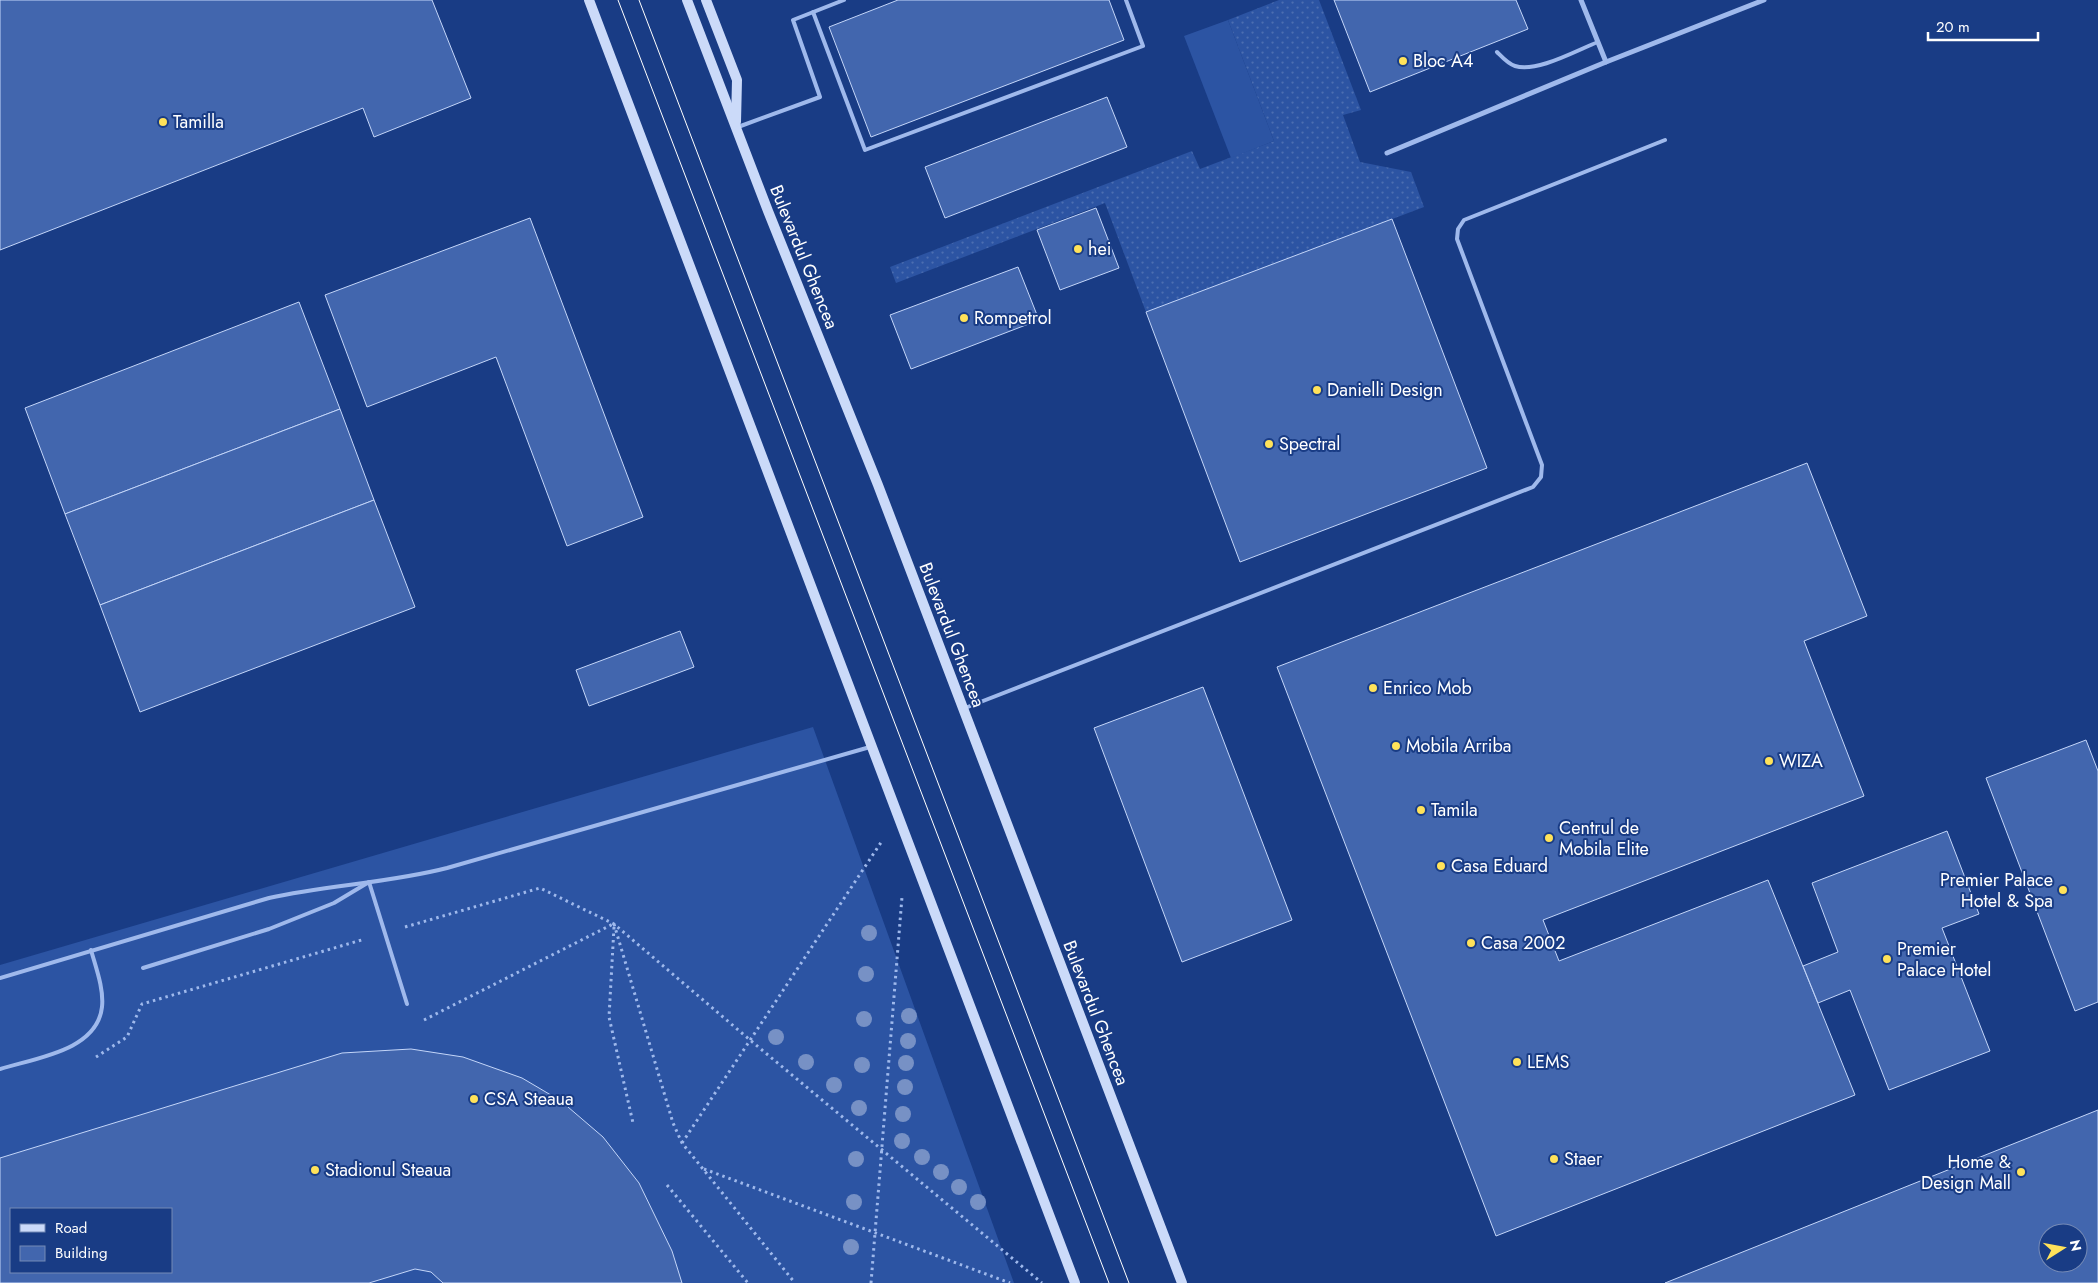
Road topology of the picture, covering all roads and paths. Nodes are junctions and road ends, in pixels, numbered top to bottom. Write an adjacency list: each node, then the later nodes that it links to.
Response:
1 (589, 0): 16 (main road)
2 (687, 0): 12 (main road, Bulevardul Ghencea)
3 (706, 0): 12 (main road)
4 (844, 0): 8 (lane)
5 (1126, 0): 8 (lane)
6 (1581, 0): 9 (street)
7 (1764, 0): 11 (street)
8 (813, 12): 12 (lane)
9 (1598, 42): 10 (lane); 11 (street)
10 (1497, 52)
11 (1606, 62): 14 (street)
12 (736, 128): 15 (main road, Bulevardul Ghencea)
13 (1665, 140): 15 (lane)
14 (1387, 153)
15 (963, 709): 42 (main road, Bulevardul Ghencea)
16 (872, 746): 17 (main road); 18 (lane)
17 (898, 815): 27 (path); 41 (main road)
18 (369, 882): 21 (lane); 22 (lane); 23 (lane)
19 (902, 893): 32 (path)
20 (614, 924): 21 (path); 26 (path); 27 (path); 30 (path); 31 (path)
21 (385, 933): 25 (lane); 28 (path)
22 (91, 950): 24 (lane); 29 (lane)
23 (143, 968)
24 (0, 978)
25 (407, 1004)
26 (424, 1020)
27 (750, 1040): 31 (path); 32 (path)
28 (91, 1058)
29 (0, 1069)
30 (633, 1123)
31 (682, 1143): 33 (path)
32 (882, 1150): 35 (path); 40 (path)
33 (702, 1168): 35 (path); 37 (path)
34 (666, 1185): 36 (path)
35 (875, 1232): 38 (path); 39 (path)
36 (748, 1283)
37 (795, 1283)
38 (871, 1283)
39 (1010, 1283)
40 (1042, 1283)
41 (1075, 1283)
42 (1182, 1283)

